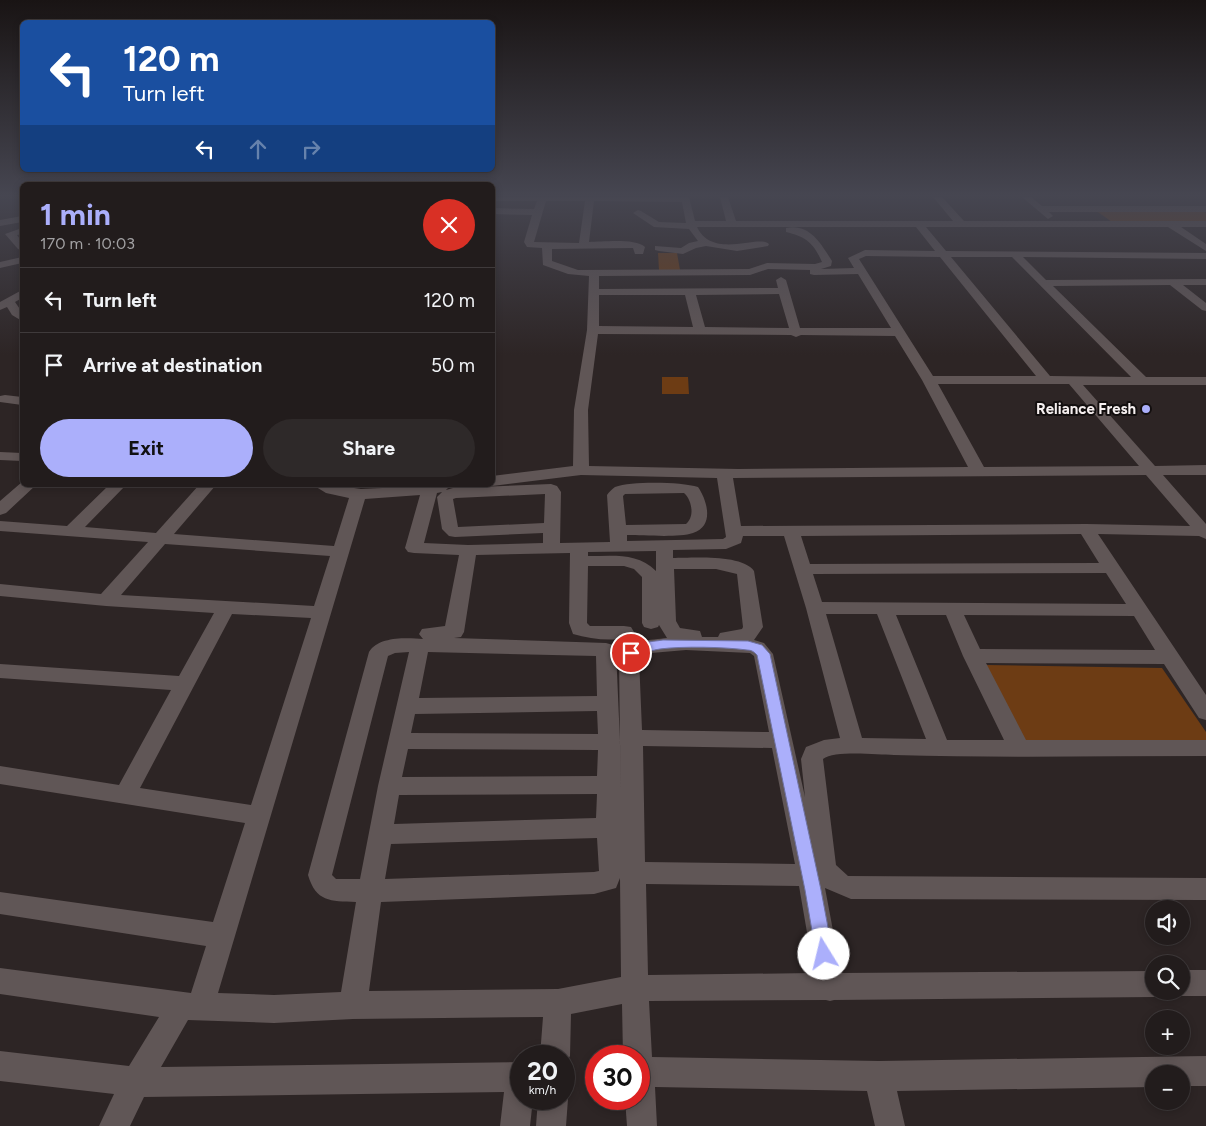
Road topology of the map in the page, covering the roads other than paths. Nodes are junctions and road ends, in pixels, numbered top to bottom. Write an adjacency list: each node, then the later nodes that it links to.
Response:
1 (547, 250): 14 (street)
2 (671, 250): 3 (street)
3 (685, 250)
4 (732, 250): 5 (street)
5 (744, 250)
6 (819, 250): 14 (street)
7 (938, 250): 8 (street)
8 (941, 253): 9 (street); 13 (street); 29 (street)
9 (1014, 254): 10 (street); 17 (street)
10 (1206, 256)
11 (20, 260): 12 (street)
12 (0, 265)
13 (860, 271): 20 (street); 26 (street)
14 (594, 273): 18 (street)
15 (1172, 282): 16 (street); 17 (street); 22 (street)
16 (1206, 282)
17 (1044, 284): 31 (street)
18 (595, 292): 19 (street); 24 (street)
19 (690, 292): 20 (street); 25 (street)
20 (784, 292): 27 (street)
21 (14, 299): 23 (street)
22 (1206, 308)
23 (20, 312)
24 (592, 330): 25 (street); 37 (street)
25 (700, 332): 27 (street)
26 (900, 332): 27 (street); 28 (street)
27 (796, 333)
28 (929, 380): 29 (street); 39 (street)
29 (1046, 380): 30 (street)
30 (1072, 380): 31 (street); 40 (street)
31 (1143, 381): 32 (street)
32 (1206, 381)
33 (5, 399): 34 (street)
34 (20, 401)
35 (1, 456): 36 (street)
36 (20, 457)
37 (581, 470): 41 (street); 42 (street)
38 (1206, 470): 40 (street)
39 (978, 471): 40 (street); 41 (street)
40 (1152, 471): 57 (street)
41 (724, 473): 54 (street)
42 (495, 481)
43 (26, 487): 50 (street)
44 (116, 487): 55 (street)
45 (206, 487): 58 (street)
46 (324, 487): 49 (street)
47 (446, 487): 48 (street)
48 (430, 489): 49 (street); 61 (street)
49 (358, 495): 62 (street)
50 (0, 510)
51 (0, 526): 55 (street)
52 (552, 528): 52 (street); 60 (street)
53 (1086, 529): 56 (street); 57 (street); 65 (street)
54 (735, 531): 56 (street); 64 (street)
55 (71, 532): 58 (street)
56 (791, 532): 66 (street)
57 (1205, 532)
58 (161, 538): 62 (street); 68 (street)
59 (619, 538): 59 (street); 63 (street); 64 (street)
60 (550, 548): 61 (street); 63 (street)
61 (468, 550): 77 (street)
62 (341, 552): 74 (street)
63 (579, 554): 75 (street); 76 (street)
64 (664, 555): 64 (street)
65 (1111, 568): 66 (street); 73 (street)
66 (803, 569): 70 (street)
67 (0, 590): 68 (street)
68 (106, 600): 69 (street)
69 (226, 608): 74 (street); 81 (street)
70 (815, 608): 71 (street); 89 (street)
71 (884, 608): 72 (street); 90 (street)
72 (952, 608): 73 (street); 78 (street)
73 (1138, 610): 79 (street)
74 (322, 613): 97 (street)
75 (651, 623)
76 (624, 632)
77 (411, 640): 82 (street); 83 (street); 103 (street)
78 (973, 656): 79 (street); 91 (street)
79 (1169, 657): 84 (street)
80 (0, 671): 81 (street)
81 (184, 684): 96 (street)
82 (607, 703): 83 (street); 88 (street)
83 (408, 706): 87 (street)
84 (1206, 712)
85 (632, 738): 86 (street); 86 (street); 100 (street)
86 (782, 740): 101 (street)
87 (399, 741): 88 (street); 95 (street)
88 (609, 742): 94 (street)
89 (853, 746): 90 (street); 102 (street)
90 (940, 748): 91 (street)
91 (1019, 748): 92 (street)
92 (1206, 748)
93 (0, 775): 96 (street)
94 (609, 785): 95 (street); 98 (street)
95 (389, 786): 99 (street)
96 (125, 795): 97 (street)
97 (259, 816): 105 (street)
98 (608, 828): 99 (street); 103 (street)
99 (380, 834): 103 (street)
100 (633, 873): 101 (street); 110 (street)
101 (810, 875): 111 (street)
102 (1206, 889)
103 (370, 892): 113 (street)
104 (0, 903): 105 (street)
105 (222, 935): 114 (street)
106 (0, 981): 114 (street)
107 (1206, 983): 109 (street)
108 (1145, 984): 111 (street)
109 (1190, 984)
110 (634, 988): 111 (street); 112 (street); 116 (street)
111 (830, 988)
112 (558, 1003): 113 (street); 115 (street)
113 (353, 1005): 114 (street)
114 (190, 1006): 122 (street)
115 (556, 1045)
116 (637, 1045)
117 (0, 1066): 122 (street)
118 (1206, 1071): 120 (street)
119 (650, 1072): 120 (street)
120 (879, 1076): 130 (street)
121 (510, 1077): 122 (street)
122 (136, 1082): 126 (street)
123 (517, 1110): 127 (street)
124 (552, 1110): 128 (street)
125 (641, 1110): 129 (street)
126 (114, 1126)
127 (515, 1126)
128 (551, 1126)
129 (642, 1126)
130 (890, 1126)

